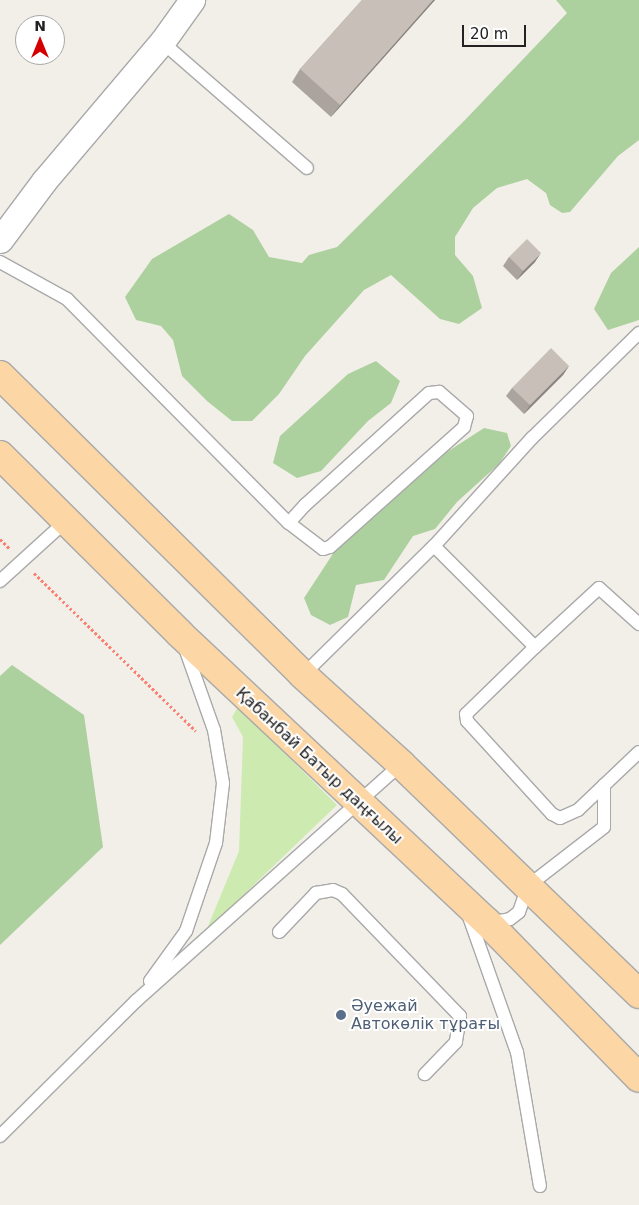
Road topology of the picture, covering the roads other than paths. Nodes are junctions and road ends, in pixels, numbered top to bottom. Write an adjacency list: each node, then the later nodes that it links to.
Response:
1 (192, 0): 2 (street)
2 (162, 42): 3 (lane); 4 (street)
3 (307, 168)
4 (0, 240)
5 (0, 262): 10 (lane)
6 (639, 333): 11 (lane)
7 (0, 375): 16 (main road)
8 (0, 455): 9 (main road, Қабанбай Батыр даңғылы)
9 (67, 520): 12 (lane); 14 (main road, Қабанбай Батыр даңғылы)
10 (289, 523): 10 (lane)
11 (434, 546): 15 (lane); 16 (lane)
12 (0, 581)
13 (639, 624): 15 (lane)
14 (180, 634): 20 (main road, Қабанбай Батыр даңғылы); 26 (lane)
15 (535, 647): 19 (lane)
16 (303, 674): 18 (main road)
17 (639, 752): 19 (lane)
18 (401, 764): 20 (lane); 21 (main road)
19 (604, 785): 21 (lane)
20 (358, 804): 22 (main road, Қабанбай Батыр даңғылы); 26 (lane)
21 (528, 886): 23 (lane); 25 (main road)
22 (464, 902): 23 (main road, Қабанбай Батыр даңғылы); 30 (lane)
23 (488, 923): 28 (main road, Қабанбай Батыр даңғылы)
24 (278, 932): 27 (lane)
25 (639, 994)
26 (136, 1001): 29 (lane)
27 (425, 1074)
28 (639, 1078)
29 (0, 1136)
30 (540, 1186)

